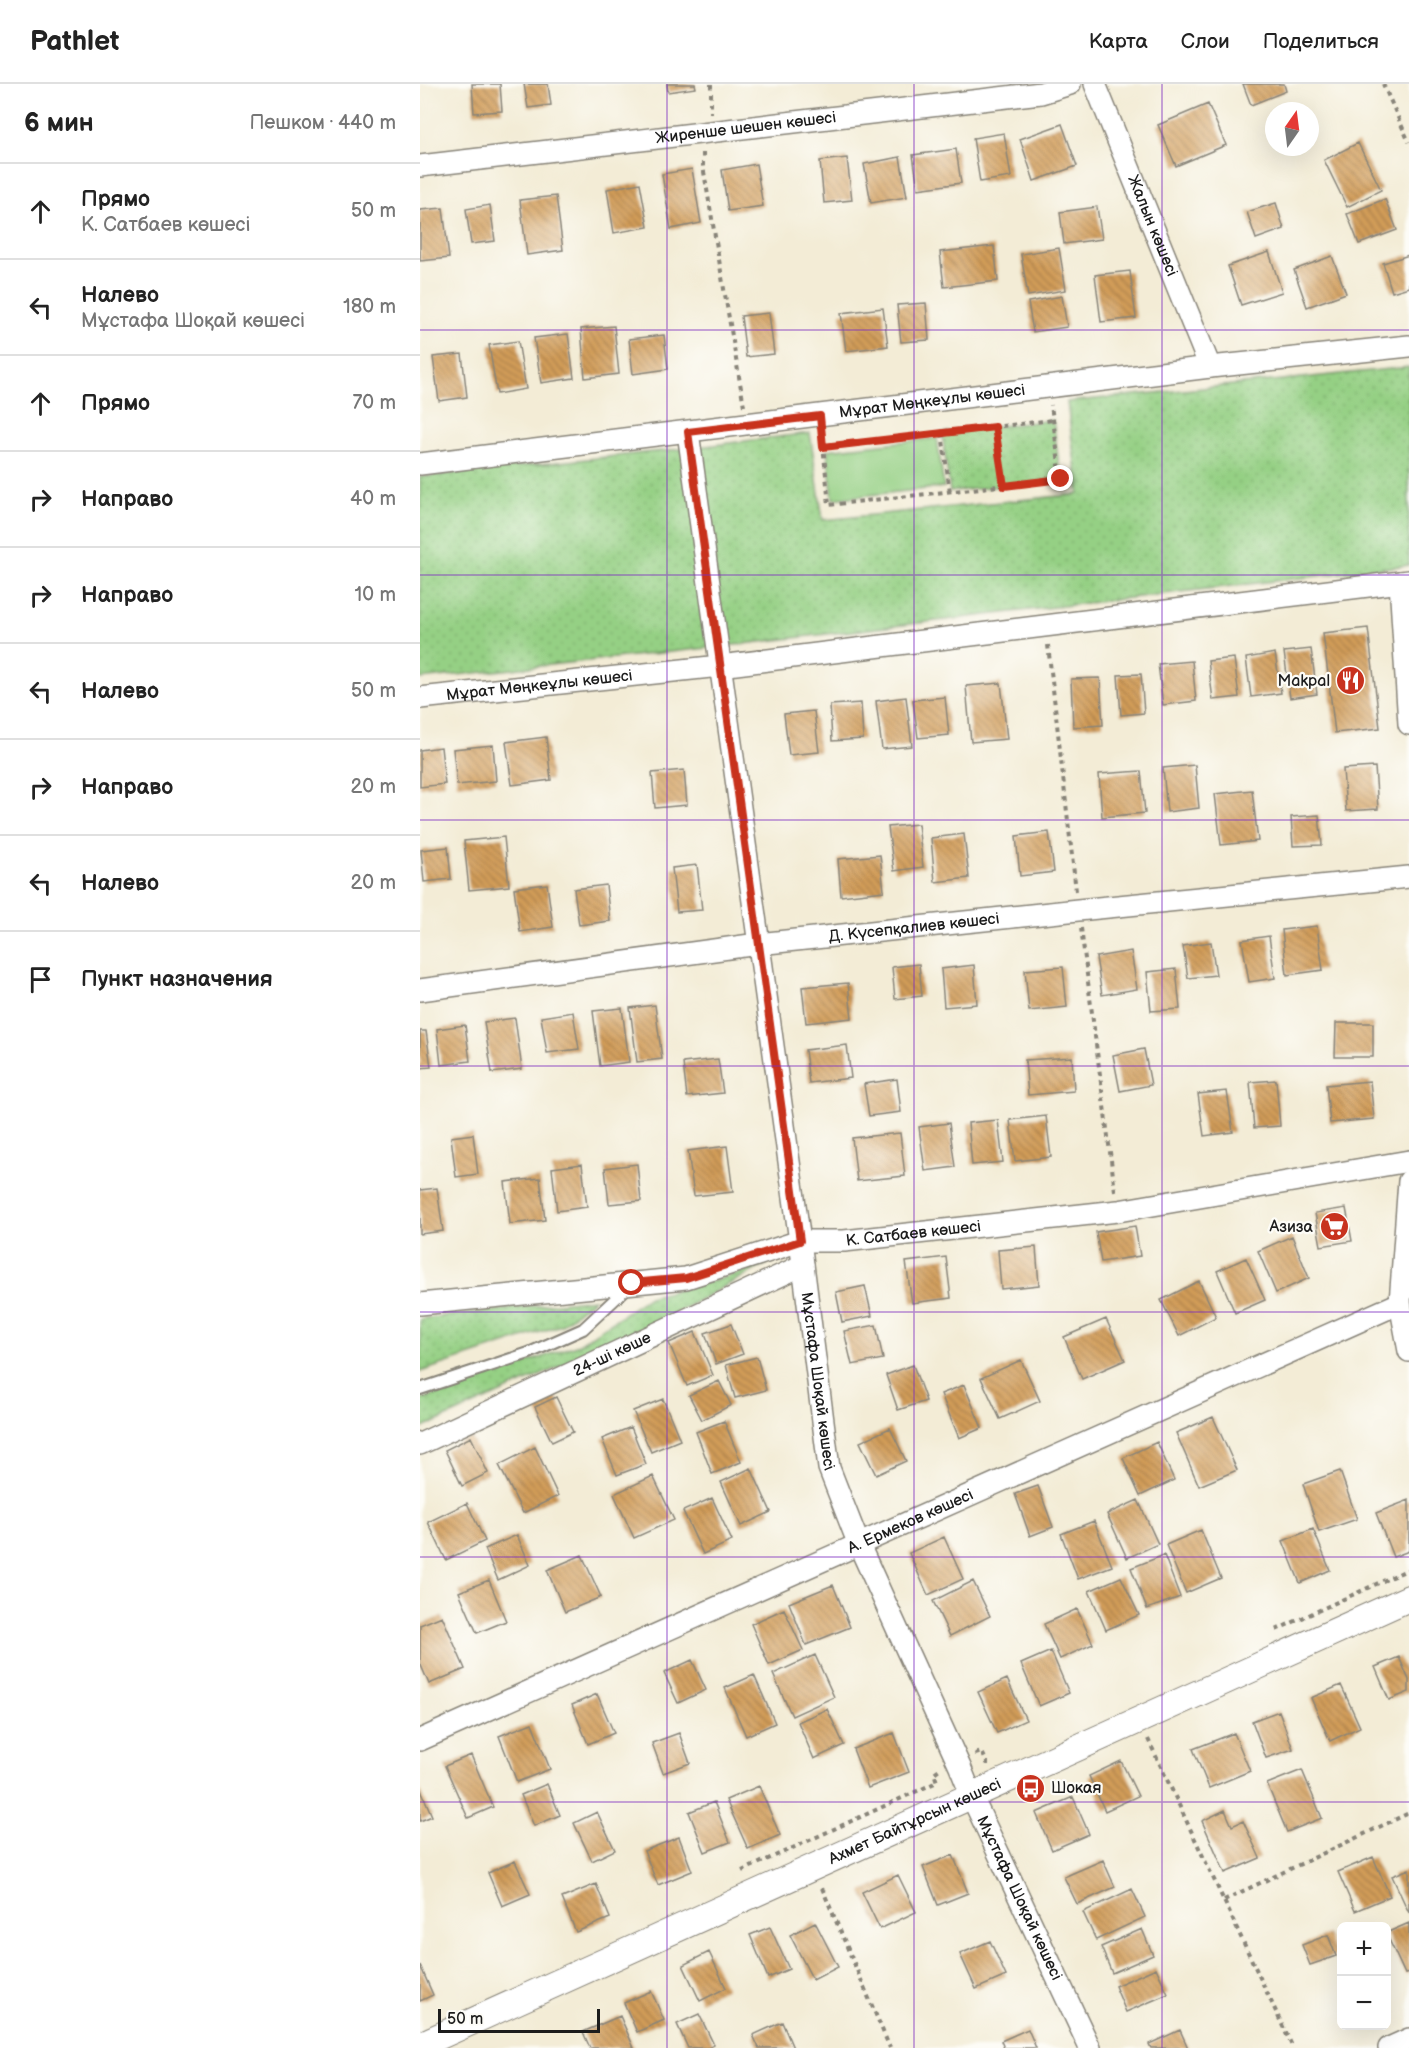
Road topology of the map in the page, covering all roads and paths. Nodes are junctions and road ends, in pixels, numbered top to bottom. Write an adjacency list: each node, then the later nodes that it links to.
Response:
1 (711, 84): 5 (path)
2 (1071, 84): 5 (street, Жиренше шешен көшесі)
3 (1095, 84): 9 (street, Жалын көшесі)
4 (1383, 84): 6 (path)
5 (708, 132): 7 (street, Жиренше шешен көшесі); 13 (path)
6 (1409, 142)
7 (420, 166)
8 (1409, 346): 9 (street, Мұрат Мөңкеұлы көшесі)
9 (1210, 367): 10 (street, Мұрат Мөңкеұлы көшесі)
10 (1048, 387): 11 (street, Мұрат Мөңкеұлы көшесі); 12 (path)
11 (820, 416): 13 (street, Мұрат Мөңкеұлы көшесі); 17 (path)
12 (1053, 420): 14 (path); 19 (path)
13 (748, 425): 15 (street, Мұрат Мөңкеұлы көшесі)
14 (995, 427): 16 (path); 19 (path)
15 (688, 432): 18 (street, Мұрат Мөңкеұлы көшесі); 23 (street, Мұстафа Шоқай көшесі)
16 (942, 433): 17 (path); 20 (path)
17 (823, 447): 20 (path)
18 (420, 464)
19 (1004, 486): 20 (path)
20 (950, 492)
21 (1404, 582): 22 (street, Мұрат Мөңкеұлы көшесі); 25 (street)
22 (1046, 626): 23 (street, Мұрат Мөңкеұлы көшесі); 27 (path)
23 (720, 666): 24 (street, Мұрат Мөңкеұлы көшесі); 28 (street, Мұстафа Шоқай көшесі)
24 (420, 698)
25 (1409, 724)
26 (1409, 877): 27 (street, Д. Күсепқалиев көшесі)
27 (1078, 910): 28 (street, Д. Күсепқалиев көшесі); 32 (path)
28 (758, 944): 29 (street, Д. Күсепқалиев көшесі); 33 (street, Мұстафа Шоқай көшесі)
29 (420, 990)
30 (1409, 1161): 32 (street, К. Сатбаев көшесі)
31 (1409, 1181): 36 (street)
32 (1118, 1211): 33 (street, К. Сатбаев көшесі)
33 (800, 1241): 34 (street, Мұстафа Шоқай көшесі); 35 (street, К. Сатбаев көшесі)
34 (803, 1266): 40 (street, 24-ші көше); 41 (street, Мұстафа Шоқай көшесі)
35 (632, 1283): 37 (street, К. Сатбаев көшесі); 39 (lane)
36 (1400, 1303): 38 (street); 41 (street, А. Ермеков көшесі)
37 (420, 1304)
38 (1409, 1351)
39 (420, 1389)
40 (420, 1444)
41 (859, 1545): 46 (street, А. Ермеков көшесі); 47 (street, Мұстафа Шоқай көшесі)
42 (1409, 1569): 44 (path)
43 (1409, 1598): 45 (street, Ахмет Байтұрсын көшесі)
44 (1268, 1634)
45 (1140, 1721): 49 (street, Ахмет Байтұрсын көшесі); 53 (path)
46 (420, 1740)
47 (957, 1758): 48 (path); 49 (street, Мұстафа Шоқай көшесі); 52 (path)
48 (998, 1758)
49 (972, 1797): 51 (street, Ахмет Байтұрсын көшесі); 57 (street, Мұстафа Шоқай көшесі)
50 (1409, 1812): 53 (path)
51 (814, 1868): 55 (street, Ахмет Байтұрсын көшесі); 56 (path)
52 (734, 1875)
53 (1224, 1900): 58 (path)
54 (1409, 2039): 59 (street)
55 (420, 2045)
56 (890, 2048)
57 (1090, 2048)
58 (1293, 2048)
59 (1389, 2048)

